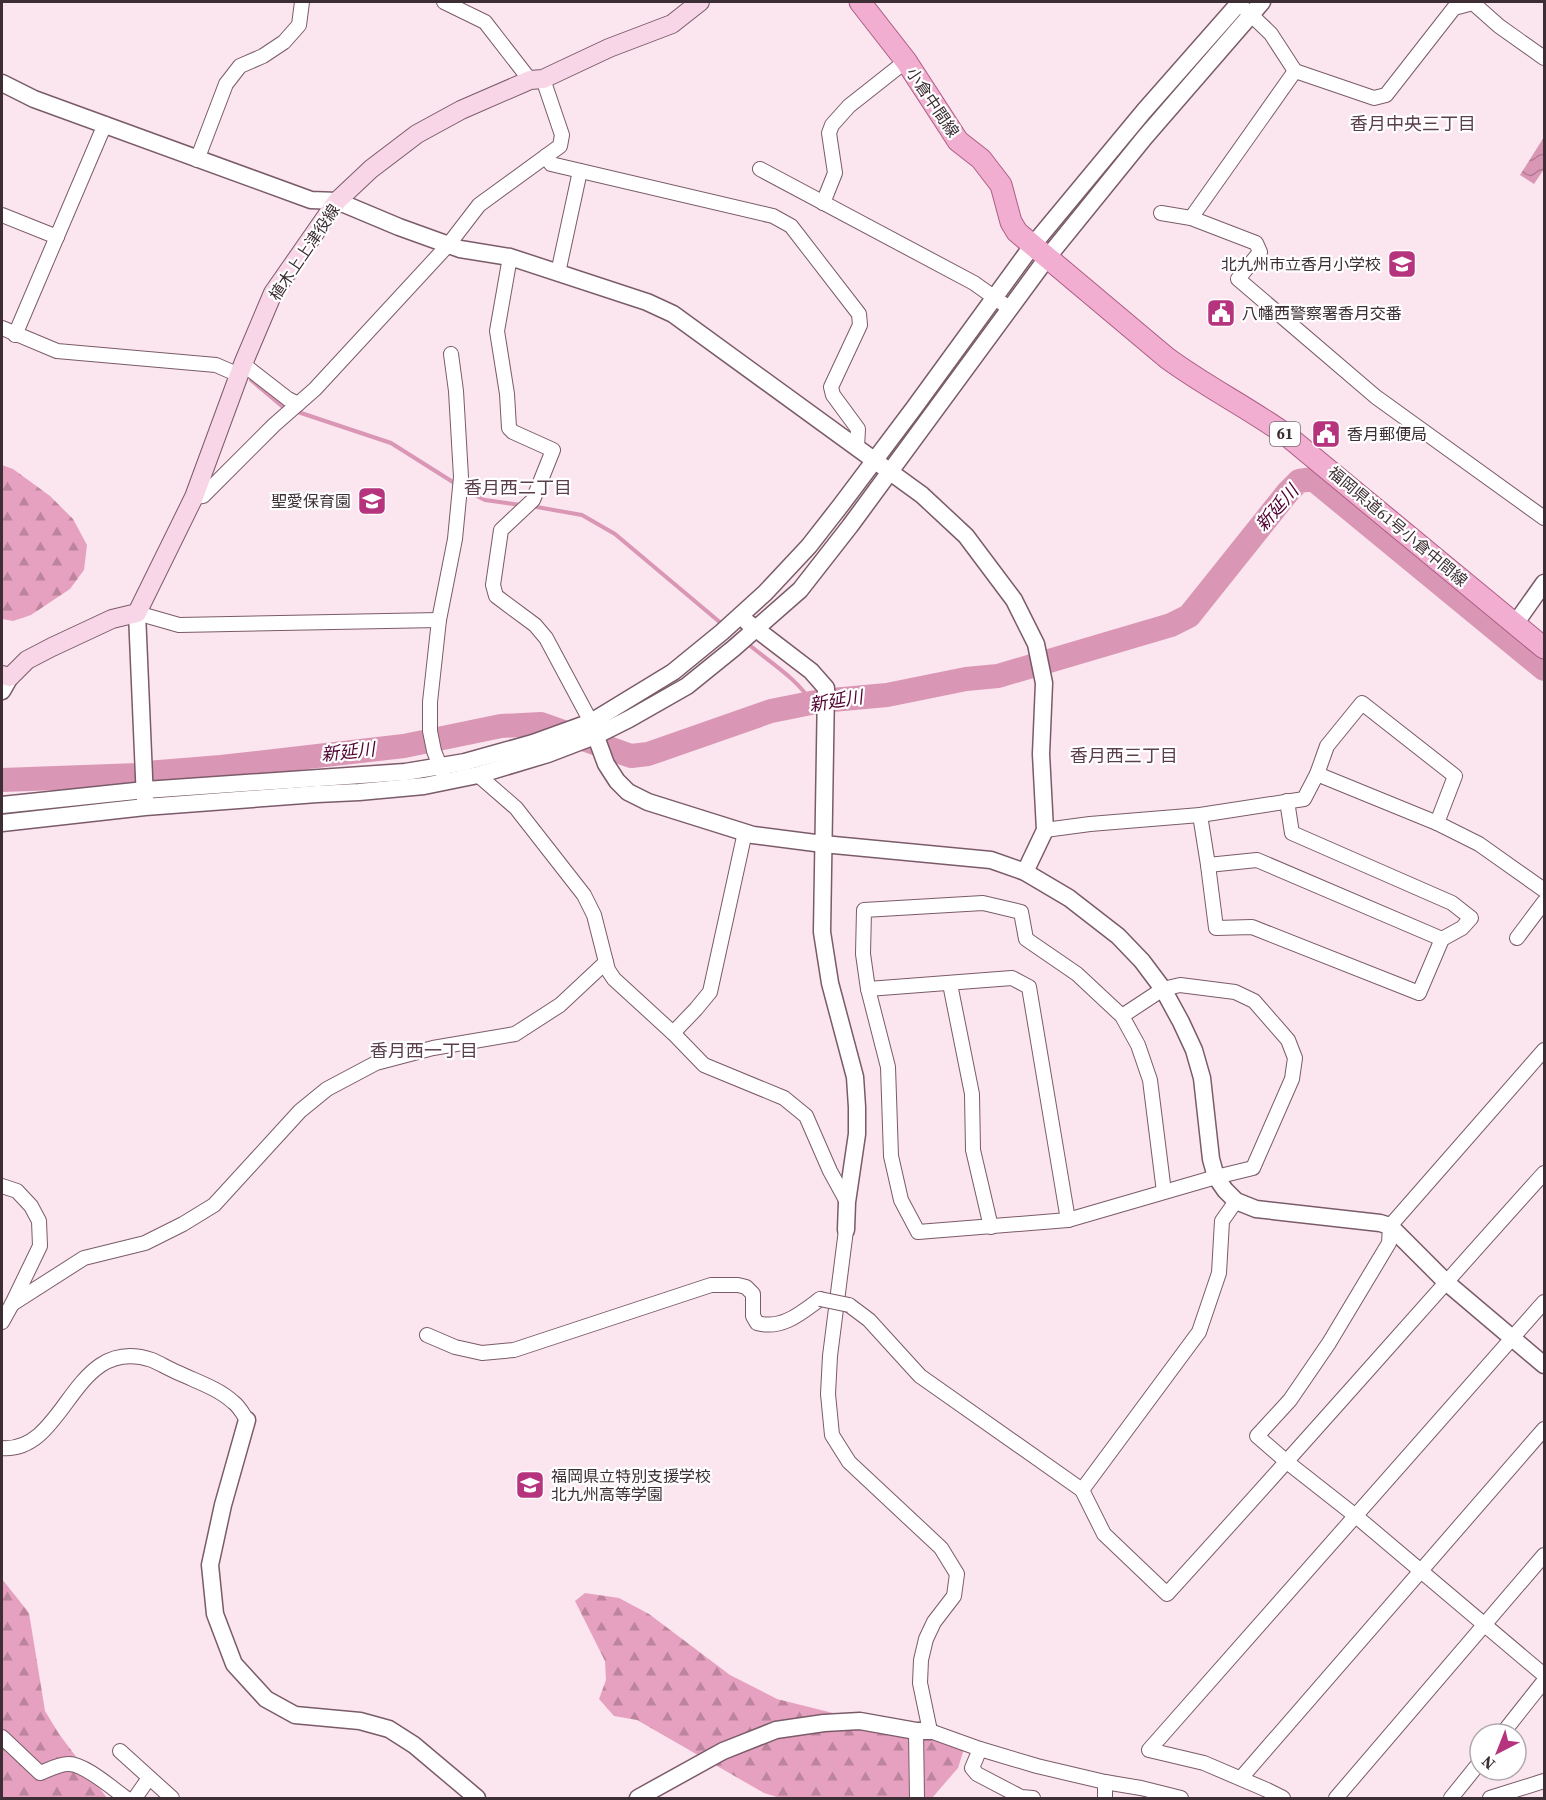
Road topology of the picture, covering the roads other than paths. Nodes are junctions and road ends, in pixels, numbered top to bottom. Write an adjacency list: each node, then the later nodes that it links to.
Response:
1 (302, 2): 14 (street)
2 (444, 2): 10 (street)
3 (700, 2): 10 (main road, 植木上上津役線)
4 (860, 2): 8 (main road, 小倉中間線 / 61)
5 (1262, 2): 6 (street)
6 (1242, 5): 9 (street); 24 (street)
7 (1545, 58): 9 (street)
8 (906, 61): 18 (street); 24 (main road, 小倉中間線 / 61)
9 (1294, 71): 21 (street)
10 (537, 80): 13 (street); 17 (main road, 植木上上津役線)
11 (2, 83): 12 (street)
12 (105, 124): 14 (street); 22 (street)
13 (546, 156): 16 (street); 23 (street)
14 (197, 160): 17 (street)
15 (760, 169): 18 (street)
16 (580, 171): 26 (street); 33 (street)
17 (337, 201): 23 (street); 31 (main road, 植木上上津役線)
18 (823, 203): 27 (street)
19 (1161, 213): 21 (street)
20 (2, 215): 22 (street)
21 (1191, 218): 37 (street)
22 (57, 237): 29 (street)
23 (449, 244): 25 (street); 32 (street)
24 (1040, 252): 27 (street); 28 (street); 42 (main road, 福岡県道61号小倉中間線 / 61)
25 (510, 257): 26 (street); 46 (street)
26 (558, 273): 33 (street)
27 (994, 297): 28 (street); 34 (street)
28 (1009, 308): 35 (street)
29 (6, 332): 31 (street)
30 (451, 354): 41 (street)
31 (241, 369): 32 (street); 36 (main road, 植木上上津役線)
32 (297, 404): 36 (street)
33 (857, 447): 34 (street)
34 (875, 460): 35 (street); 40 (street)
35 (890, 470): 43 (street); 56 (street)
36 (194, 497): 39 (main road, 植木上上津役線)
37 (1545, 518)
38 (1545, 583): 42 (street)
39 (137, 613): 41 (street); 45 (main road); 50 (street)
40 (739, 617): 43 (street); 46 (street)
41 (439, 620): 47 (street)
42 (1515, 624): 44 (main road, 福岡県道61号小倉中間線 / 61)
43 (755, 629): 46 (street); 58 (street)
44 (1545, 648)
45 (4, 681)
46 (593, 729): 47 (street); 49 (street); 57 (street)
47 (443, 774): 49 (street); 50 (street)
48 (1317, 774): 51 (street); 55 (street); 55 (street)
49 (478, 775): 65 (street)
50 (145, 799): 52 (street); 54 (street)
51 (1287, 801): 53 (street); 64 (street)
52 (2, 805)
53 (1200, 815): 56 (street); 59 (street)
54 (2, 823)
55 (1437, 823): 61 (street)
56 (1045, 830): 60 (street)
57 (745, 832): 58 (street); 70 (street)
58 (823, 844): 60 (street); 77 (street)
59 (1208, 865): 64 (street); 64 (street)
60 (1025, 872): 68 (street)
61 (1545, 890)
62 (1545, 902): 63 (street)
63 (1517, 938)
64 (1442, 939)
65 (606, 963): 70 (street); 84 (street)
66 (950, 984): 67 (street); 78 (street); 80 (street)
67 (868, 989): 69 (street); 80 (street)
68 (1163, 989): 69 (street); 73 (street); 73 (street)
69 (1122, 1016): 75 (street)
70 (673, 1033): 77 (street)
71 (1545, 1050): 79 (street)
72 (1545, 1173): 82 (street)
73 (1216, 1177): 75 (street); 76 (street)
74 (2, 1186): 84 (street)
75 (1164, 1192): 78 (street)
76 (1236, 1201): 79 (street); 93 (street)
77 (847, 1202): 81 (street)
78 (1068, 1220): 80 (street)
79 (1390, 1226): 82 (street); 92 (street)
80 (991, 1227)
81 (846, 1230): 101 (street)
82 (1446, 1282): 87 (street); 92 (street)
83 (1545, 1302): 87 (street)
84 (12, 1304): 85 (street)
85 (2, 1322)
86 (427, 1335): 93 (street, bridge)
87 (1513, 1338): 88 (street); 94 (street)
88 (1545, 1365)
89 (247, 1420): 91 (street); 113 (street)
90 (1545, 1429): 96 (street)
91 (2, 1448)
92 (1287, 1462): 93 (street); 94 (street)
93 (1082, 1490)
94 (1357, 1516): 96 (street); 107 (street)
95 (1545, 1555): 97 (street)
96 (1420, 1571): 97 (street); 107 (street)
97 (1484, 1624): 98 (street); 120 (street)
98 (1545, 1675)
99 (1545, 1681): 100 (street)
100 (1512, 1722)
101 (923, 1731): 103 (street); 114 (street); 115 (street)
102 (2, 1737): 110 (street)
103 (980, 1749): 109 (street); 116 (street)
104 (120, 1751): 106 (street)
105 (1468, 1777): 121 (street)
106 (148, 1778): 111 (street); 112 (street)
107 (1241, 1778): 119 (street)
108 (1545, 1781): 122 (street)
109 (1105, 1782): 117 (street); 118 (street)
110 (126, 1798)
111 (135, 1798)
112 (172, 1798)
113 (477, 1798)
114 (638, 1798)
115 (917, 1798)
116 (1033, 1798)
117 (1105, 1798)
118 (1181, 1798)
119 (1283, 1798)
120 (1336, 1798)
121 (1451, 1798)
122 (1490, 1798)

